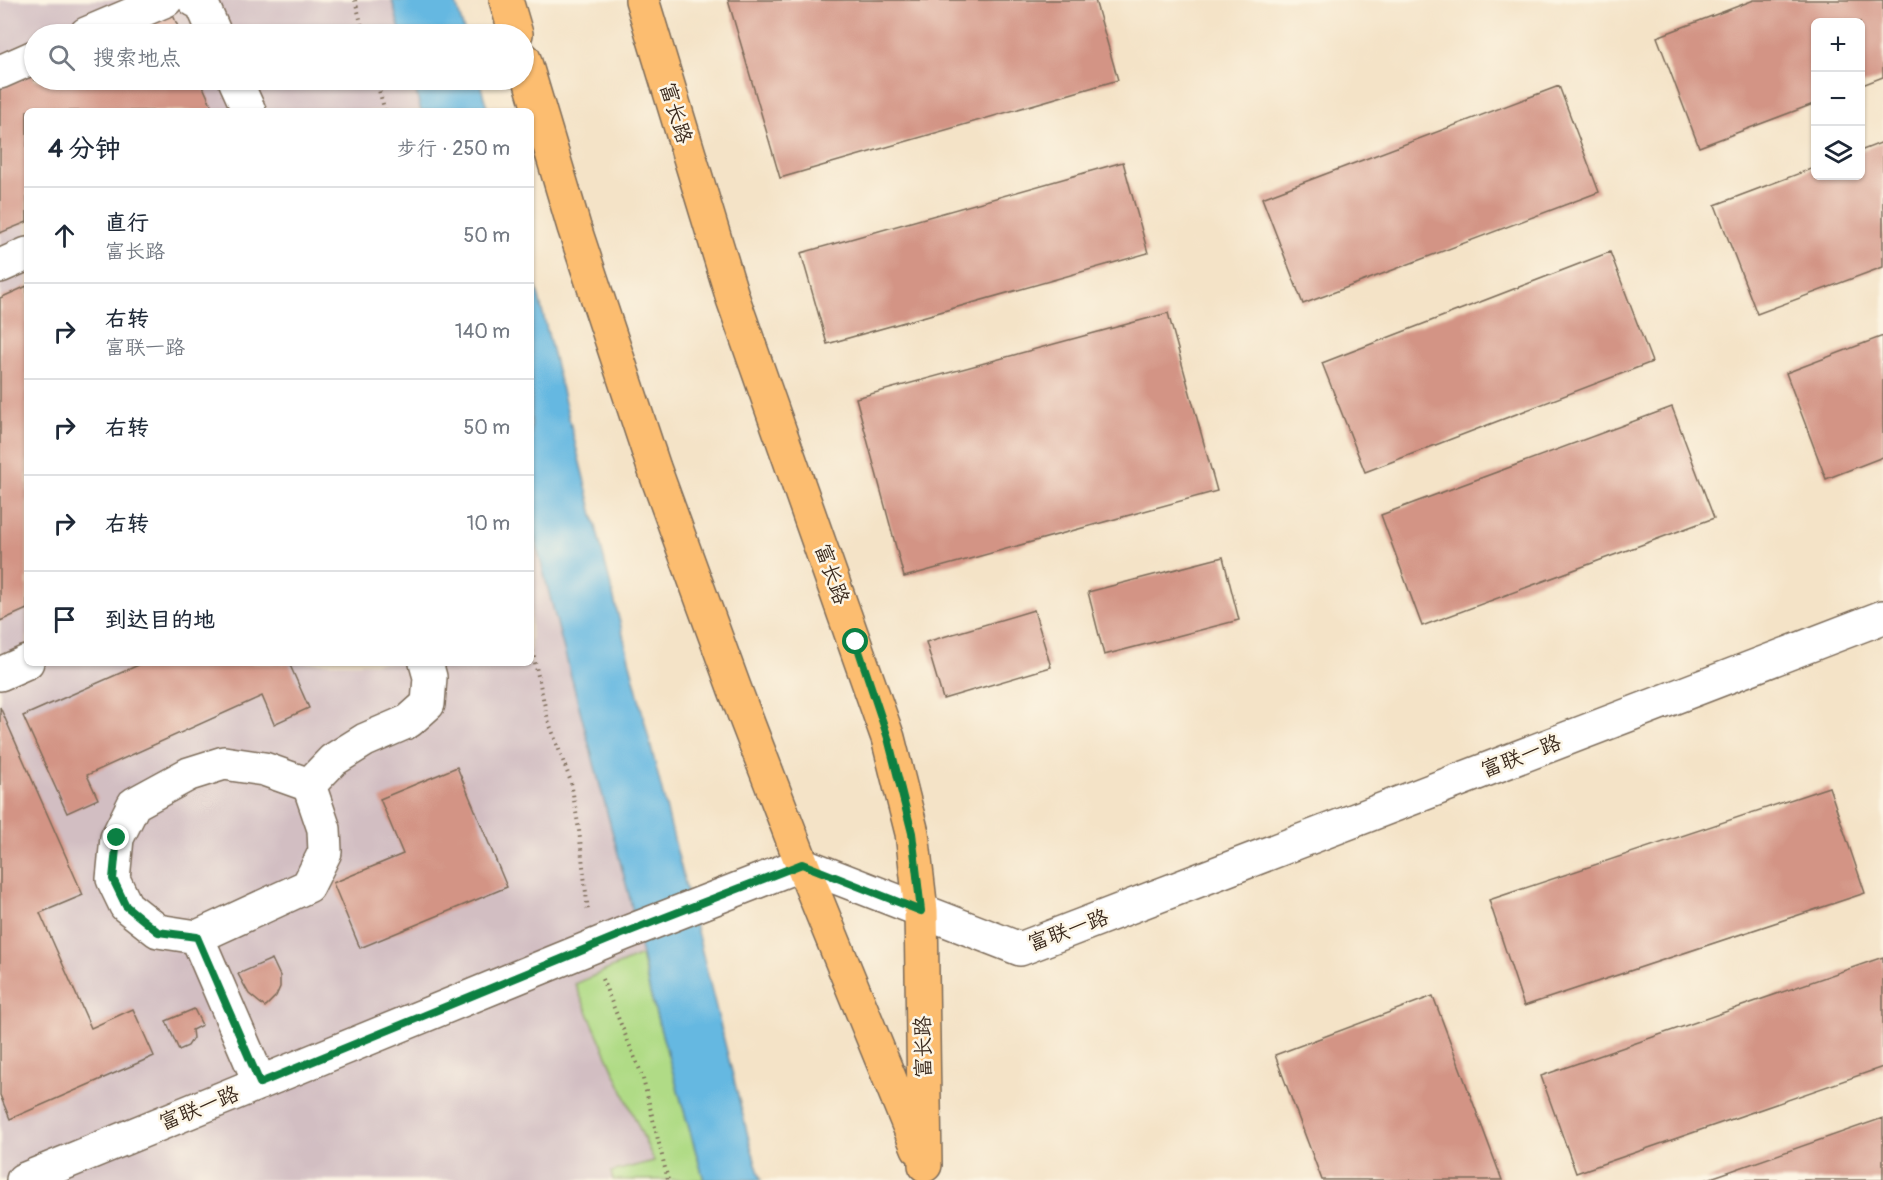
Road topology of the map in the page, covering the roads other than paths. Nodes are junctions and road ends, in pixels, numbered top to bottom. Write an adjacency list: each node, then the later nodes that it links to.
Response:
1 (166, 0): 5 (street)
2 (194, 0): 6 (street)
3 (506, 0): 7 (main road)
4 (642, 0): 21 (main road, 富长路)
5 (110, 24)
6 (211, 24)
7 (513, 24)
8 (24, 61): 9 (street)
9 (0, 72)
10 (240, 90): 12 (street)
11 (533, 90): 20 (main road, 富长路)
12 (248, 108)
13 (24, 255): 14 (street)
14 (0, 266)
15 (1883, 617): 21 (street, 富联一路)
16 (24, 664): 18 (street)
17 (427, 666): 19 (street)
18 (0, 674)
19 (309, 785): 22 (street); 22 (street)
20 (802, 864): 21 (street, 富联一路); 23 (street, 富联一路); 24 (main road, 富长路)
21 (921, 911): 24 (main road, 富长路)
22 (197, 937): 23 (street)
23 (260, 1083): 25 (street, 富联一路)
24 (929, 1173)
25 (28, 1179)

